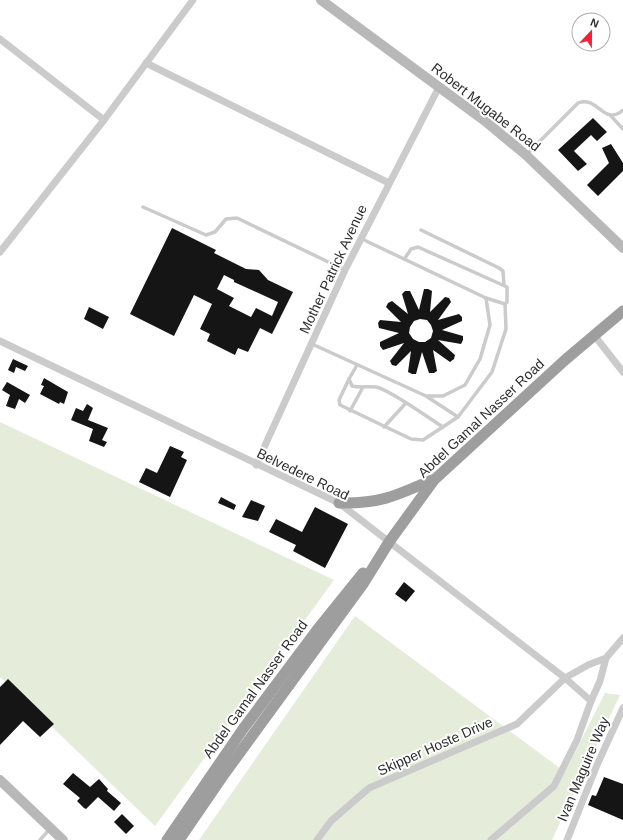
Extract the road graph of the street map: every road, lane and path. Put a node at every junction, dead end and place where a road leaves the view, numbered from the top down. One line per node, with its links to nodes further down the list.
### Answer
1 (193, 0): 4 (street)
2 (321, 0): 5 (main road, Robert Mugabe Road)
3 (0, 39): 8 (street)
4 (146, 63): 8 (street); 11 (street)
5 (439, 87): 10 (main road, Robert Mugabe Road); 11 (street, Mother Patrick Avenue)
6 (623, 110): 7 (lane)
7 (611, 116): 9 (lane); 10 (lane)
8 (104, 120): 16 (street)
9 (623, 129)
10 (526, 155): 15 (main road, Robert Mugabe Road)
11 (388, 183): 14 (street, Mother Patrick Avenue)
12 (143, 207): 18 (lane)
13 (421, 230): 19 (lane)
14 (361, 238): 17 (lane); 18 (street, Mother Patrick Avenue)
15 (623, 248)
16 (0, 252)
17 (404, 258): 19 (lane); 20 (lane)
18 (345, 270): 25 (street, Mother Patrick Avenue)
19 (504, 285): 21 (lane)
20 (486, 298): 21 (lane); 30 (lane)
21 (505, 304): 33 (lane)
22 (623, 311): 23 (highway, Abdel Gamal Nasser Road)
23 (594, 335): 27 (street); 37 (highway, Abdel Gamal Nasser Road)
24 (0, 341): 36 (street, Belvedere Road)
25 (312, 344): 26 (lane); 36 (street, Mother Patrick Avenue)
26 (357, 365): 28 (lane); 30 (lane)
27 (623, 372)
28 (349, 379): 29 (lane); 32 (lane)
29 (362, 389): 31 (lane); 32 (lane)
30 (426, 396): 33 (lane)
31 (406, 402): 34 (lane); 35 (lane)
32 (350, 411): 34 (lane)
33 (458, 417): 35 (lane)
34 (384, 427): 35 (lane)
35 (443, 427)
36 (256, 465): 38 (street, Belvedere Road)
37 (434, 480): 38 (highway); 39 (highway, Abdel Gamal Nasser Road)
38 (339, 503): 39 (street, Belvedere Road)
39 (389, 542): 40 (highway, Abdel Gamal Nasser Road); 43 (street, Belvedere Road)
40 (376, 562): 50 (highway, Abdel Gamal Nasser Road); 51 (highway, Abdel Gamal Nasser Road)
41 (623, 638): 42 (street, Skipper Hoste Drive)
42 (606, 658): 43 (street, Skipper Hoste Drive); 44 (street, Skipper Hoste Drive)
43 (565, 678): 44 (street); 52 (street, Skipper Hoste Drive)
44 (591, 701): 53 (street, Skipper Hoste Drive)
45 (623, 708): 54 (street, Ivan Maguire Way)
46 (0, 780): 47 (main road)
47 (50, 829): 48 (lane); 49 (main road)
48 (40, 840)
49 (63, 840)
50 (167, 840)
51 (179, 840)
52 (317, 840)
53 (491, 840)
54 (567, 840)

